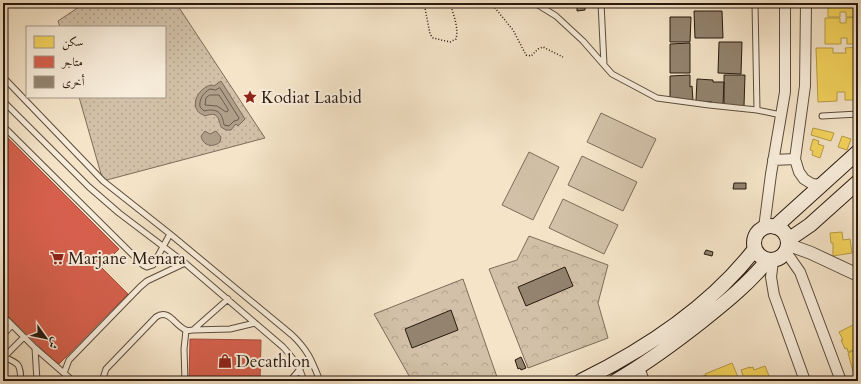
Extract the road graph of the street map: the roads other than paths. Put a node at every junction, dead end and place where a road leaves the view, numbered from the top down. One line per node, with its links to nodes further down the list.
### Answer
1 (535, 3): 6 (lane)
2 (601, 3): 6 (lane)
3 (755, 3): 9 (lane)
4 (785, 3): 11 (street)
5 (806, 3): 15 (street)
6 (604, 65): 9 (lane)
7 (3, 77): 20 (lane)
8 (3, 100): 21 (lane)
9 (757, 110): 11 (lane)
10 (858, 114): 12 (lane)
11 (781, 115): 16 (street)
12 (822, 116)
13 (3, 126): 21 (lane)
14 (858, 152): 18 (main road)
15 (795, 159): 16 (street); 18 (street)
16 (773, 160): 19 (street)
17 (858, 182): 22 (main road)
18 (822, 185): 19 (main road)
19 (769, 227): 22 (main road); 23 (main road)
20 (170, 234): 21 (lane); 48 (lane)
21 (163, 246): 25 (lane)
22 (788, 246): 24 (main road); 26 (street); 52 (street)
23 (755, 249): 24 (main road); 49 (main road)
24 (770, 260): 37 (main road); 51 (street)
25 (185, 263): 27 (lane); 39 (lane)
26 (858, 275)
27 (228, 299): 29 (lane); 32 (lane)
28 (3, 316): 30 (lane)
29 (255, 323): 32 (lane); 38 (lane)
30 (12, 325): 33 (lane); 34 (lane)
31 (186, 330): 32 (lane); 44 (lane); 45 (lane)
32 (193, 330)
33 (3, 335)
34 (24, 337): 35 (lane); 36 (lane)
35 (35, 348): 39 (lane); 42 (lane)
36 (3, 357): 41 (lane)
37 (639, 368): 40 (main road); 50 (street)
38 (300, 369): 46 (lane); 47 (lane)
39 (64, 372): 43 (lane)
40 (624, 379)
41 (21, 381)
42 (37, 381)
43 (73, 381)
44 (102, 381)
45 (185, 381)
46 (290, 381)
47 (304, 381)
48 (320, 381)
49 (581, 381)
50 (644, 381)
51 (806, 381)
52 (841, 381)

